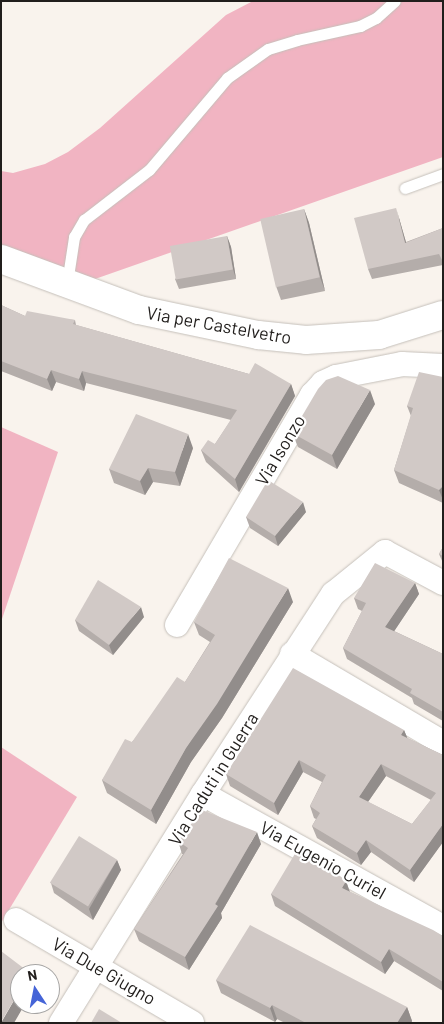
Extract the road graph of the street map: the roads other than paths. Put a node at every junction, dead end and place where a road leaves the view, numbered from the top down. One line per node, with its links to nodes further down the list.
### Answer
1 (396, 1): 5 (lane)
2 (443, 174): 3 (lane)
3 (405, 188)
4 (1, 259): 5 (street, Via per Castelvetro)
5 (67, 284): 6 (street, Via per Castelvetro)
6 (443, 315)
7 (443, 366): 9 (street, Via Isonzo)
8 (443, 583): 10 (street, Via Caduti in Guerra)
9 (177, 625)
10 (292, 654): 11 (street); 12 (street, Via Caduti in Guerra)
11 (443, 743)
12 (203, 794): 14 (street, Via Eugenio Curiel); 15 (street, Via Caduti in Guerra)
13 (16, 920): 15 (street, Via Due Giugno)
14 (443, 927)
15 (95, 966): 16 (street, Via Caduti in Guerra); 17 (street, Via Due Giugno)
16 (61, 1023)
17 (192, 1023)

